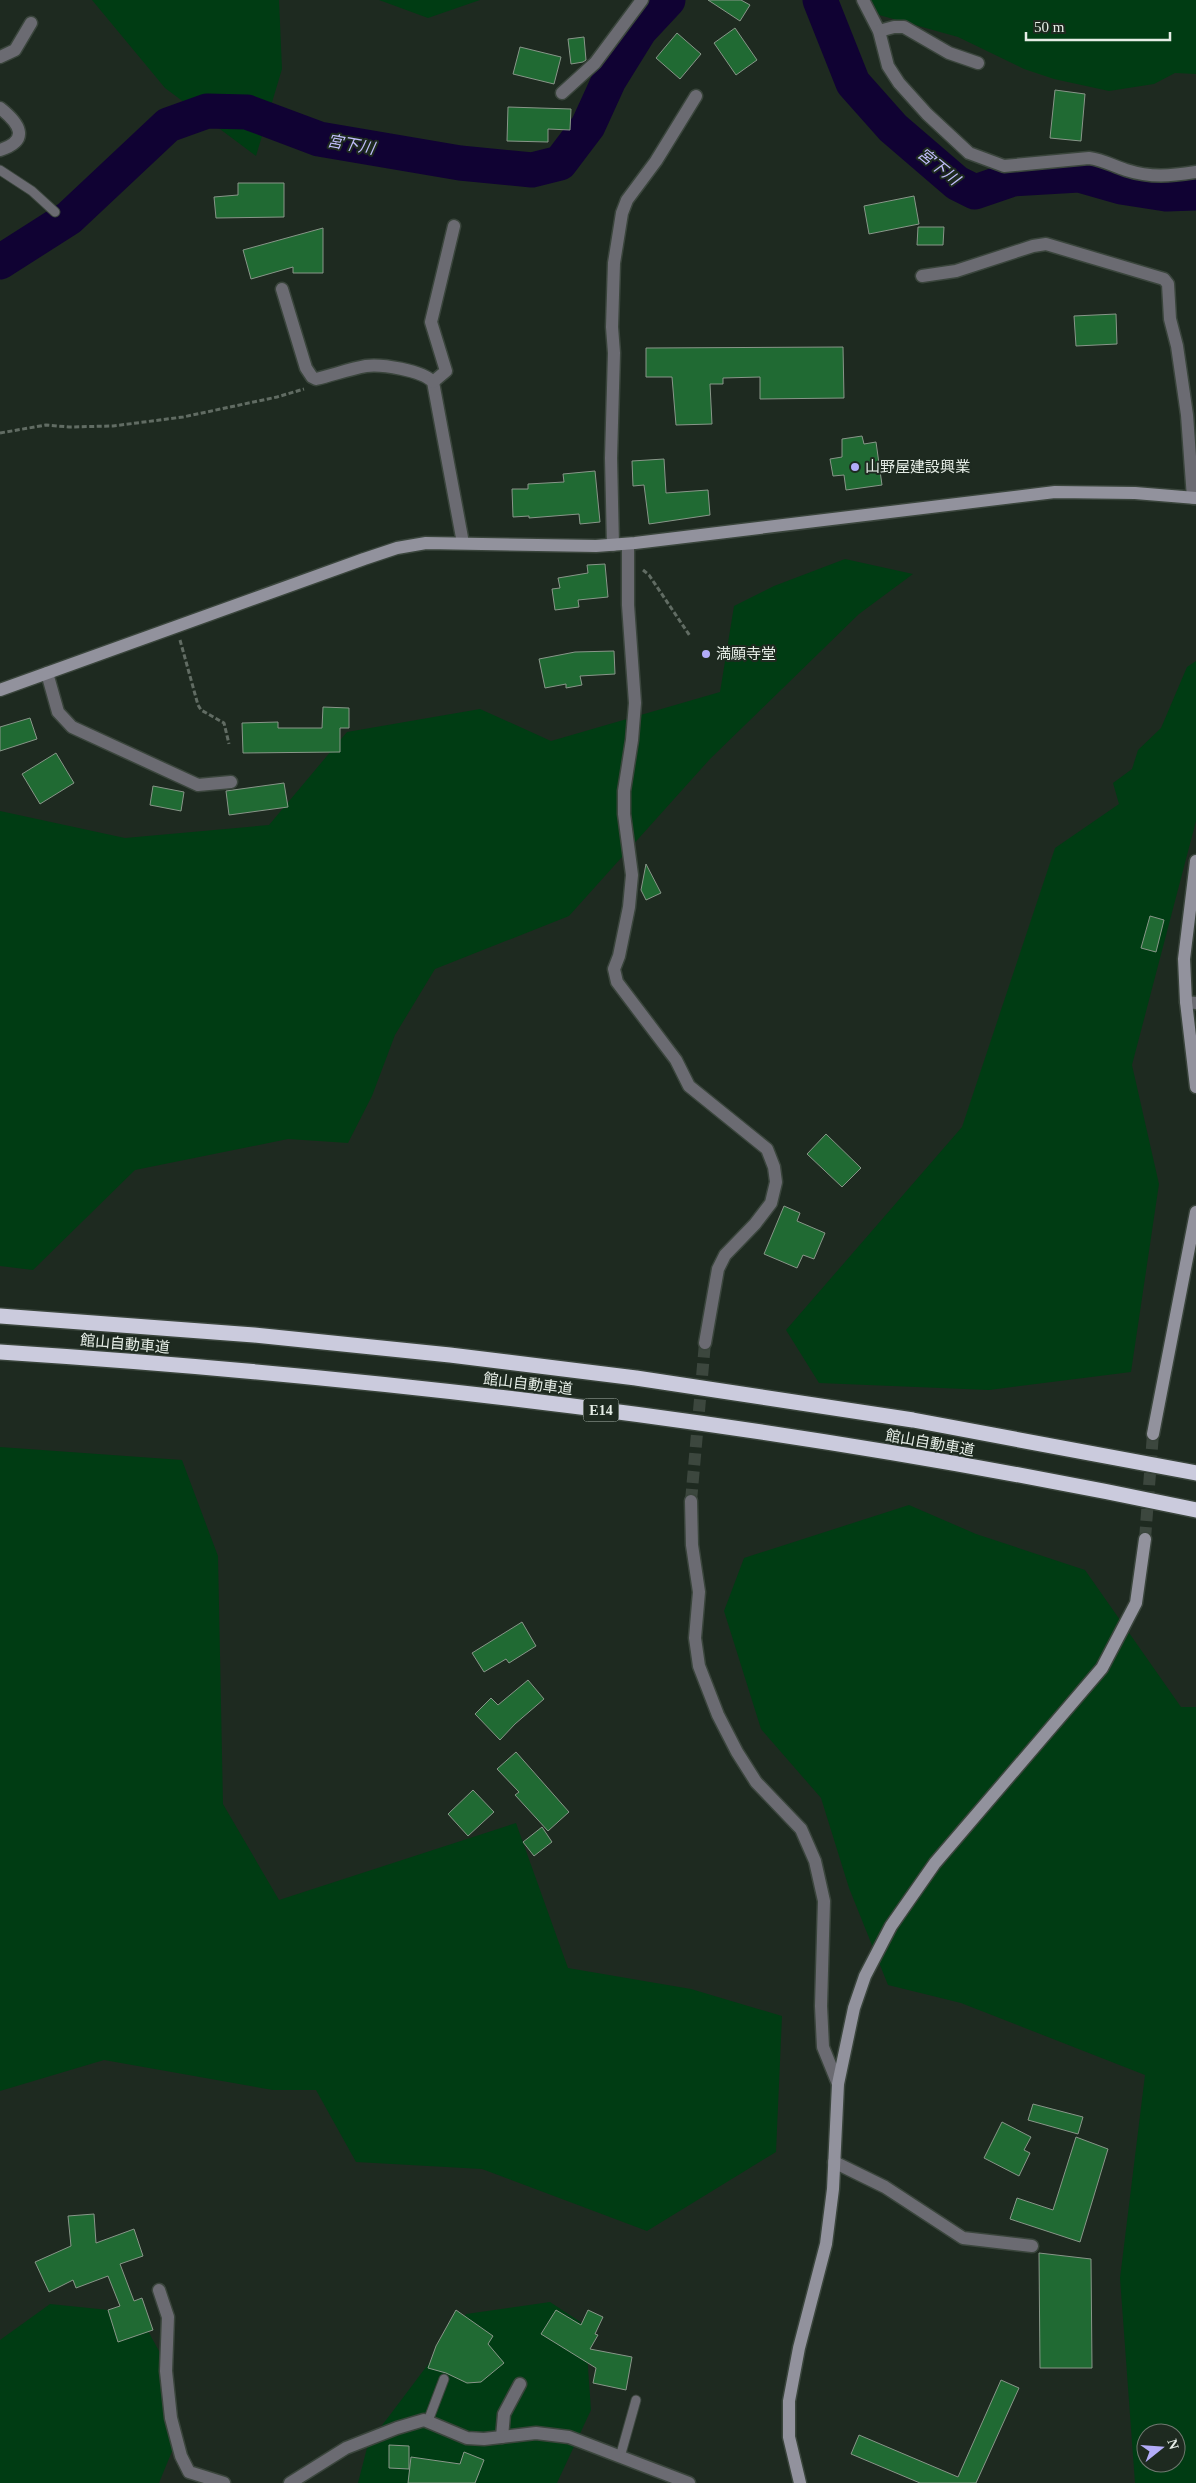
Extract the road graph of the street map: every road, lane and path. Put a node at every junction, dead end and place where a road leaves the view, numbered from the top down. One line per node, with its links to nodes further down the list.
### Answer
1 (642, 0): 7 (street)
2 (863, 0): 4 (street)
3 (31, 23): 5 (street)
4 (879, 31): 6 (street); 12 (street)
5 (0, 57)
6 (978, 63)
7 (562, 93)
8 (696, 96): 23 (street)
9 (0, 108): 10 (street)
10 (0, 150)
11 (0, 170): 13 (lane)
12 (1196, 172)
13 (55, 212)
14 (454, 226): 18 (street)
15 (922, 276): 20 (street)
16 (282, 289): 17 (street)
17 (316, 380): 18 (street); 19 (path)
18 (433, 382): 21 (street)
19 (0, 432)
20 (1195, 498): 22 (street)
21 (463, 543): 23 (street); 25 (street)
22 (628, 544): 23 (street); 24 (street)
23 (613, 545)
24 (628, 568): 26 (path); 36 (street)
25 (176, 627): 27 (street); 29 (path)
26 (690, 636)
27 (47, 673): 28 (street); 30 (street)
28 (0, 690)
29 (229, 744)
30 (231, 782)
31 (1196, 860): 32 (street)
32 (1191, 1003): 33 (street)
33 (1196, 1087)
34 (1196, 1212): 38 (street)
35 (0, 1316): 39 (highway, 館山自動車道 / E14)
36 (706, 1343)
37 (0, 1352): 41 (highway, 館山自動車道 / E14)
38 (1153, 1434)
39 (1196, 1472)
40 (691, 1501): 43 (street)
41 (1196, 1510)
42 (1146, 1539): 43 (street)
43 (838, 2084): 44 (street)
44 (834, 2162): 45 (street); 56 (street)
45 (1032, 2246)
46 (159, 2290): 53 (street)
47 (444, 2379): 50 (lane)
48 (520, 2384): 51 (street)
49 (636, 2400): 52 (lane)
50 (428, 2421): 51 (street); 54 (street)
51 (502, 2437): 52 (street)
52 (620, 2456): 55 (street)
53 (224, 2483)
54 (290, 2483)
55 (690, 2483)
56 (800, 2483)

